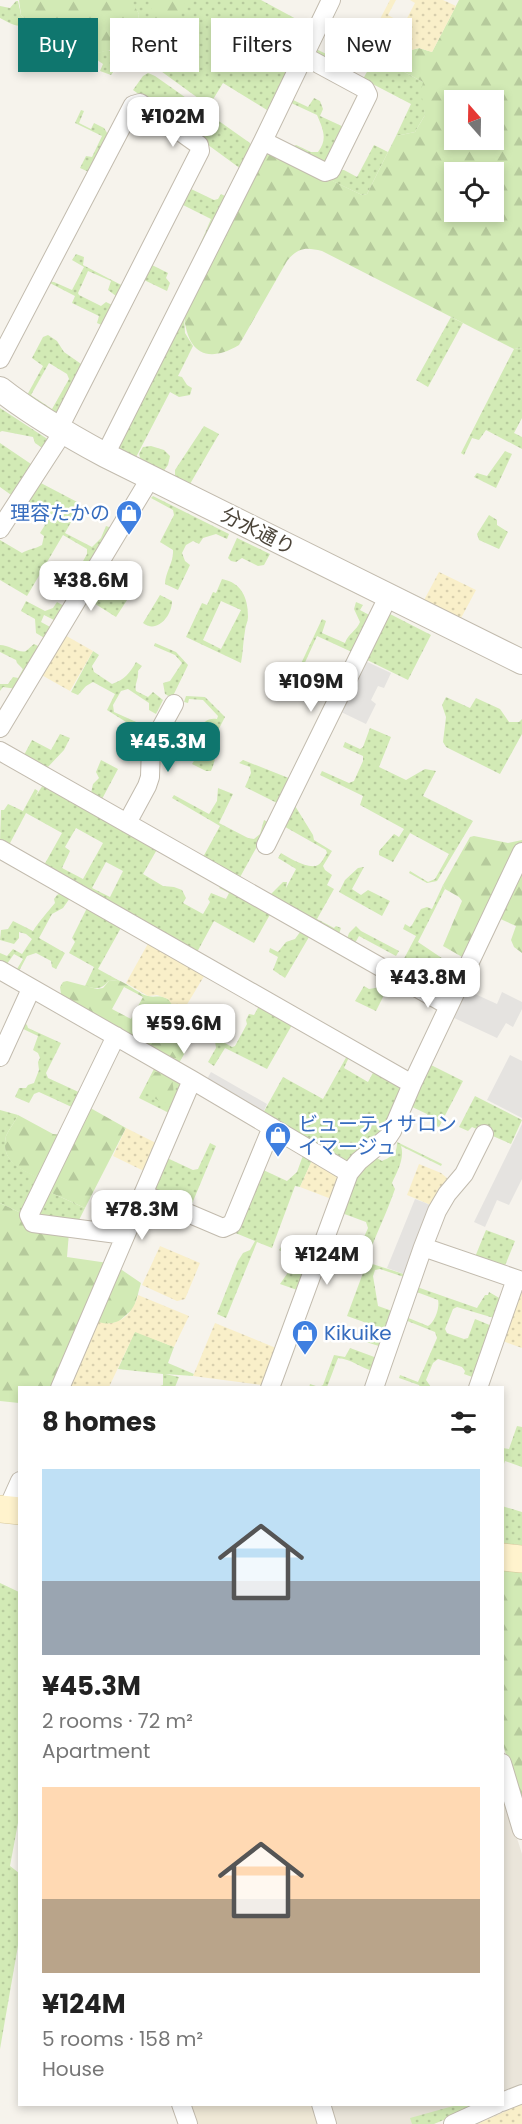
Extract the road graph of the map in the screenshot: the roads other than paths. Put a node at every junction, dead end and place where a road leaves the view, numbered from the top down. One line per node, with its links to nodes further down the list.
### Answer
1 (331, 0): 2 (street)
2 (313, 37)
3 (313, 61): 5 (street)
4 (296, 72): 5 (street)
5 (263, 141): 9 (street)
6 (0, 359): 8 (street)
7 (0, 389): 8 (street, 分水通り)
8 (61, 431): 9 (street, 分水通り); 11 (street)
9 (105, 455): 10 (street, 分水通り)
10 (151, 477): 12 (street, 分水通り); 15 (street)
11 (0, 529)
12 (388, 597): 13 (street, 分水通り); 18 (street)
13 (522, 663)
14 (174, 704): 17 (street)
15 (0, 728)
16 (0, 752): 17 (street)
17 (127, 823): 23 (street)
18 (266, 845)
19 (0, 849): 27 (street)
20 (522, 852): 23 (street)
21 (0, 970): 22 (street)
22 (32, 988): 24 (street); 25 (street)
23 (449, 1006): 27 (street)
24 (116, 1036): 26 (street); 32 (street)
25 (0, 1057)
26 (192, 1080): 28 (street); 31 (street)
27 (412, 1084): 30 (street)
28 (272, 1127): 30 (street); 31 (street)
29 (484, 1134): 33 (street)
30 (349, 1173): 36 (street)
31 (142, 1194): 32 (street)
32 (125, 1235): 35 (street)
33 (423, 1247): 34 (street); 37 (street)
34 (519, 1280): 38 (street)
35 (61, 1386)
36 (271, 1386)
37 (375, 1386)
38 (479, 1386)
39 (18, 1486): 40 (street)
40 (9, 1510)
41 (504, 1557): 42 (main road)
42 (522, 1559)
43 (504, 1770): 44 (street)
44 (522, 1830)
45 (522, 2094): 46 (street)
46 (504, 2101)
47 (182, 2106): 50 (street)
48 (322, 2106): 51 (street)
49 (493, 2106): 52 (street)
50 (189, 2124)
51 (327, 2124)
52 (453, 2124)

